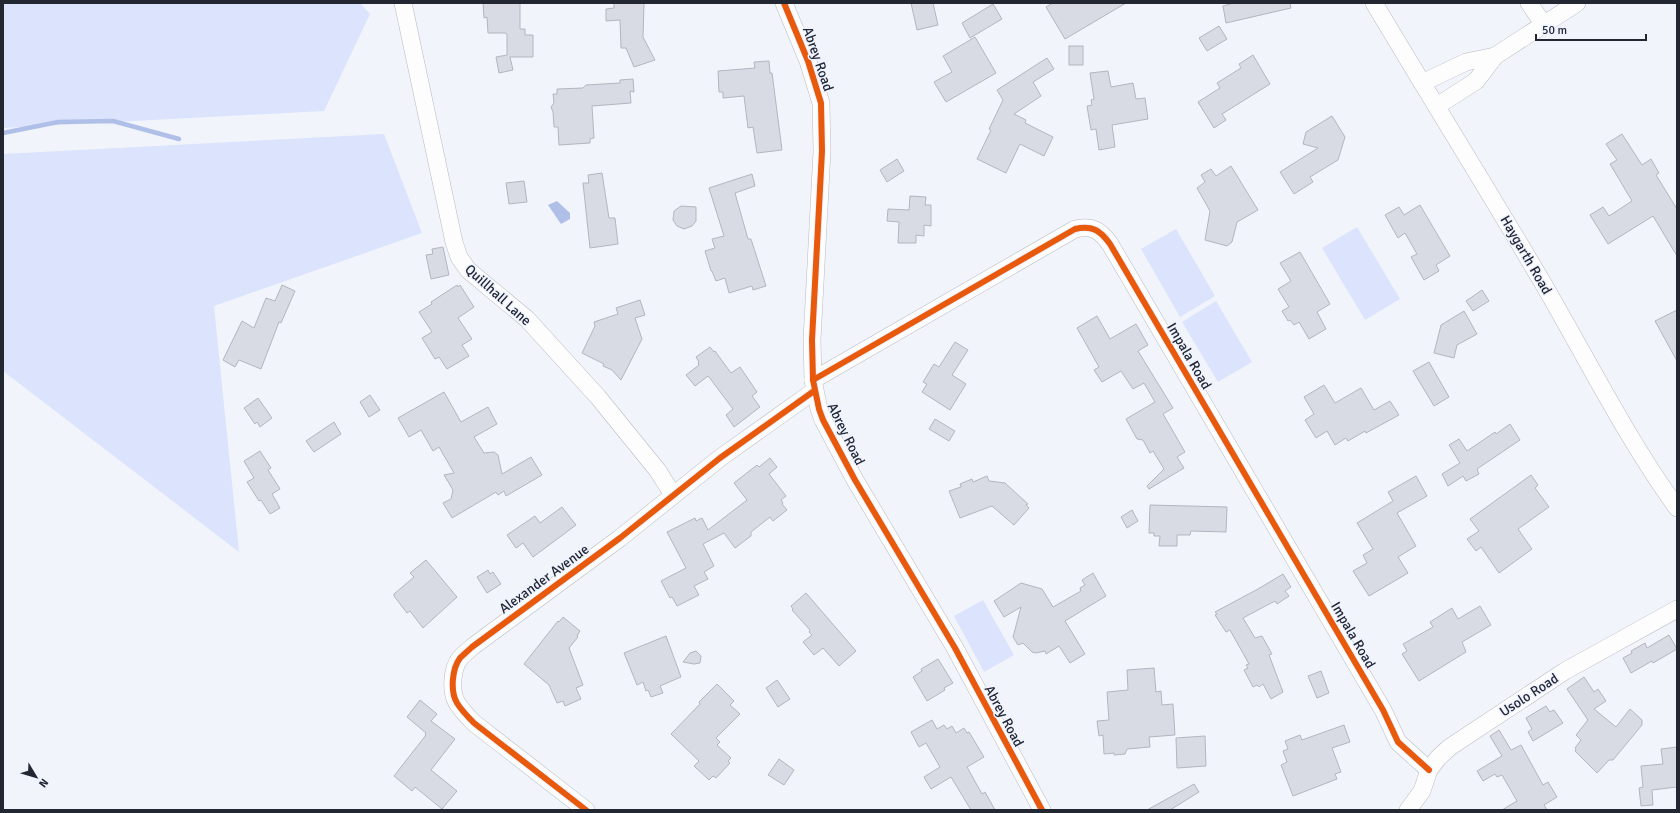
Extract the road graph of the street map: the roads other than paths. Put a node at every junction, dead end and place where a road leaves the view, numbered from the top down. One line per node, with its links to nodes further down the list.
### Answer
1 (403, 3): 11 (street, Quillhall Lane)
2 (784, 3): 10 (street, Abrey Road)
3 (1374, 3): 8 (street, Haygarth Road)
4 (1529, 3): 6 (street)
5 (1577, 3): 6 (street)
6 (1544, 24): 7 (street)
7 (1495, 56): 8 (street); 9 (street)
8 (1422, 83): 9 (street, Haygarth Road)
9 (1436, 106): 12 (street, Haygarth Road)
10 (814, 385): 11 (street, Alexander Avenue); 14 (street, Impala Road); 16 (street, Abrey Road)
11 (673, 495): 15 (street, Alexander Avenue)
12 (1677, 508)
13 (1677, 609): 14 (street, Usolo Road)
14 (1429, 770): 17 (street, Usolo Road)
15 (586, 810)
16 (1042, 810)
17 (1408, 810)

